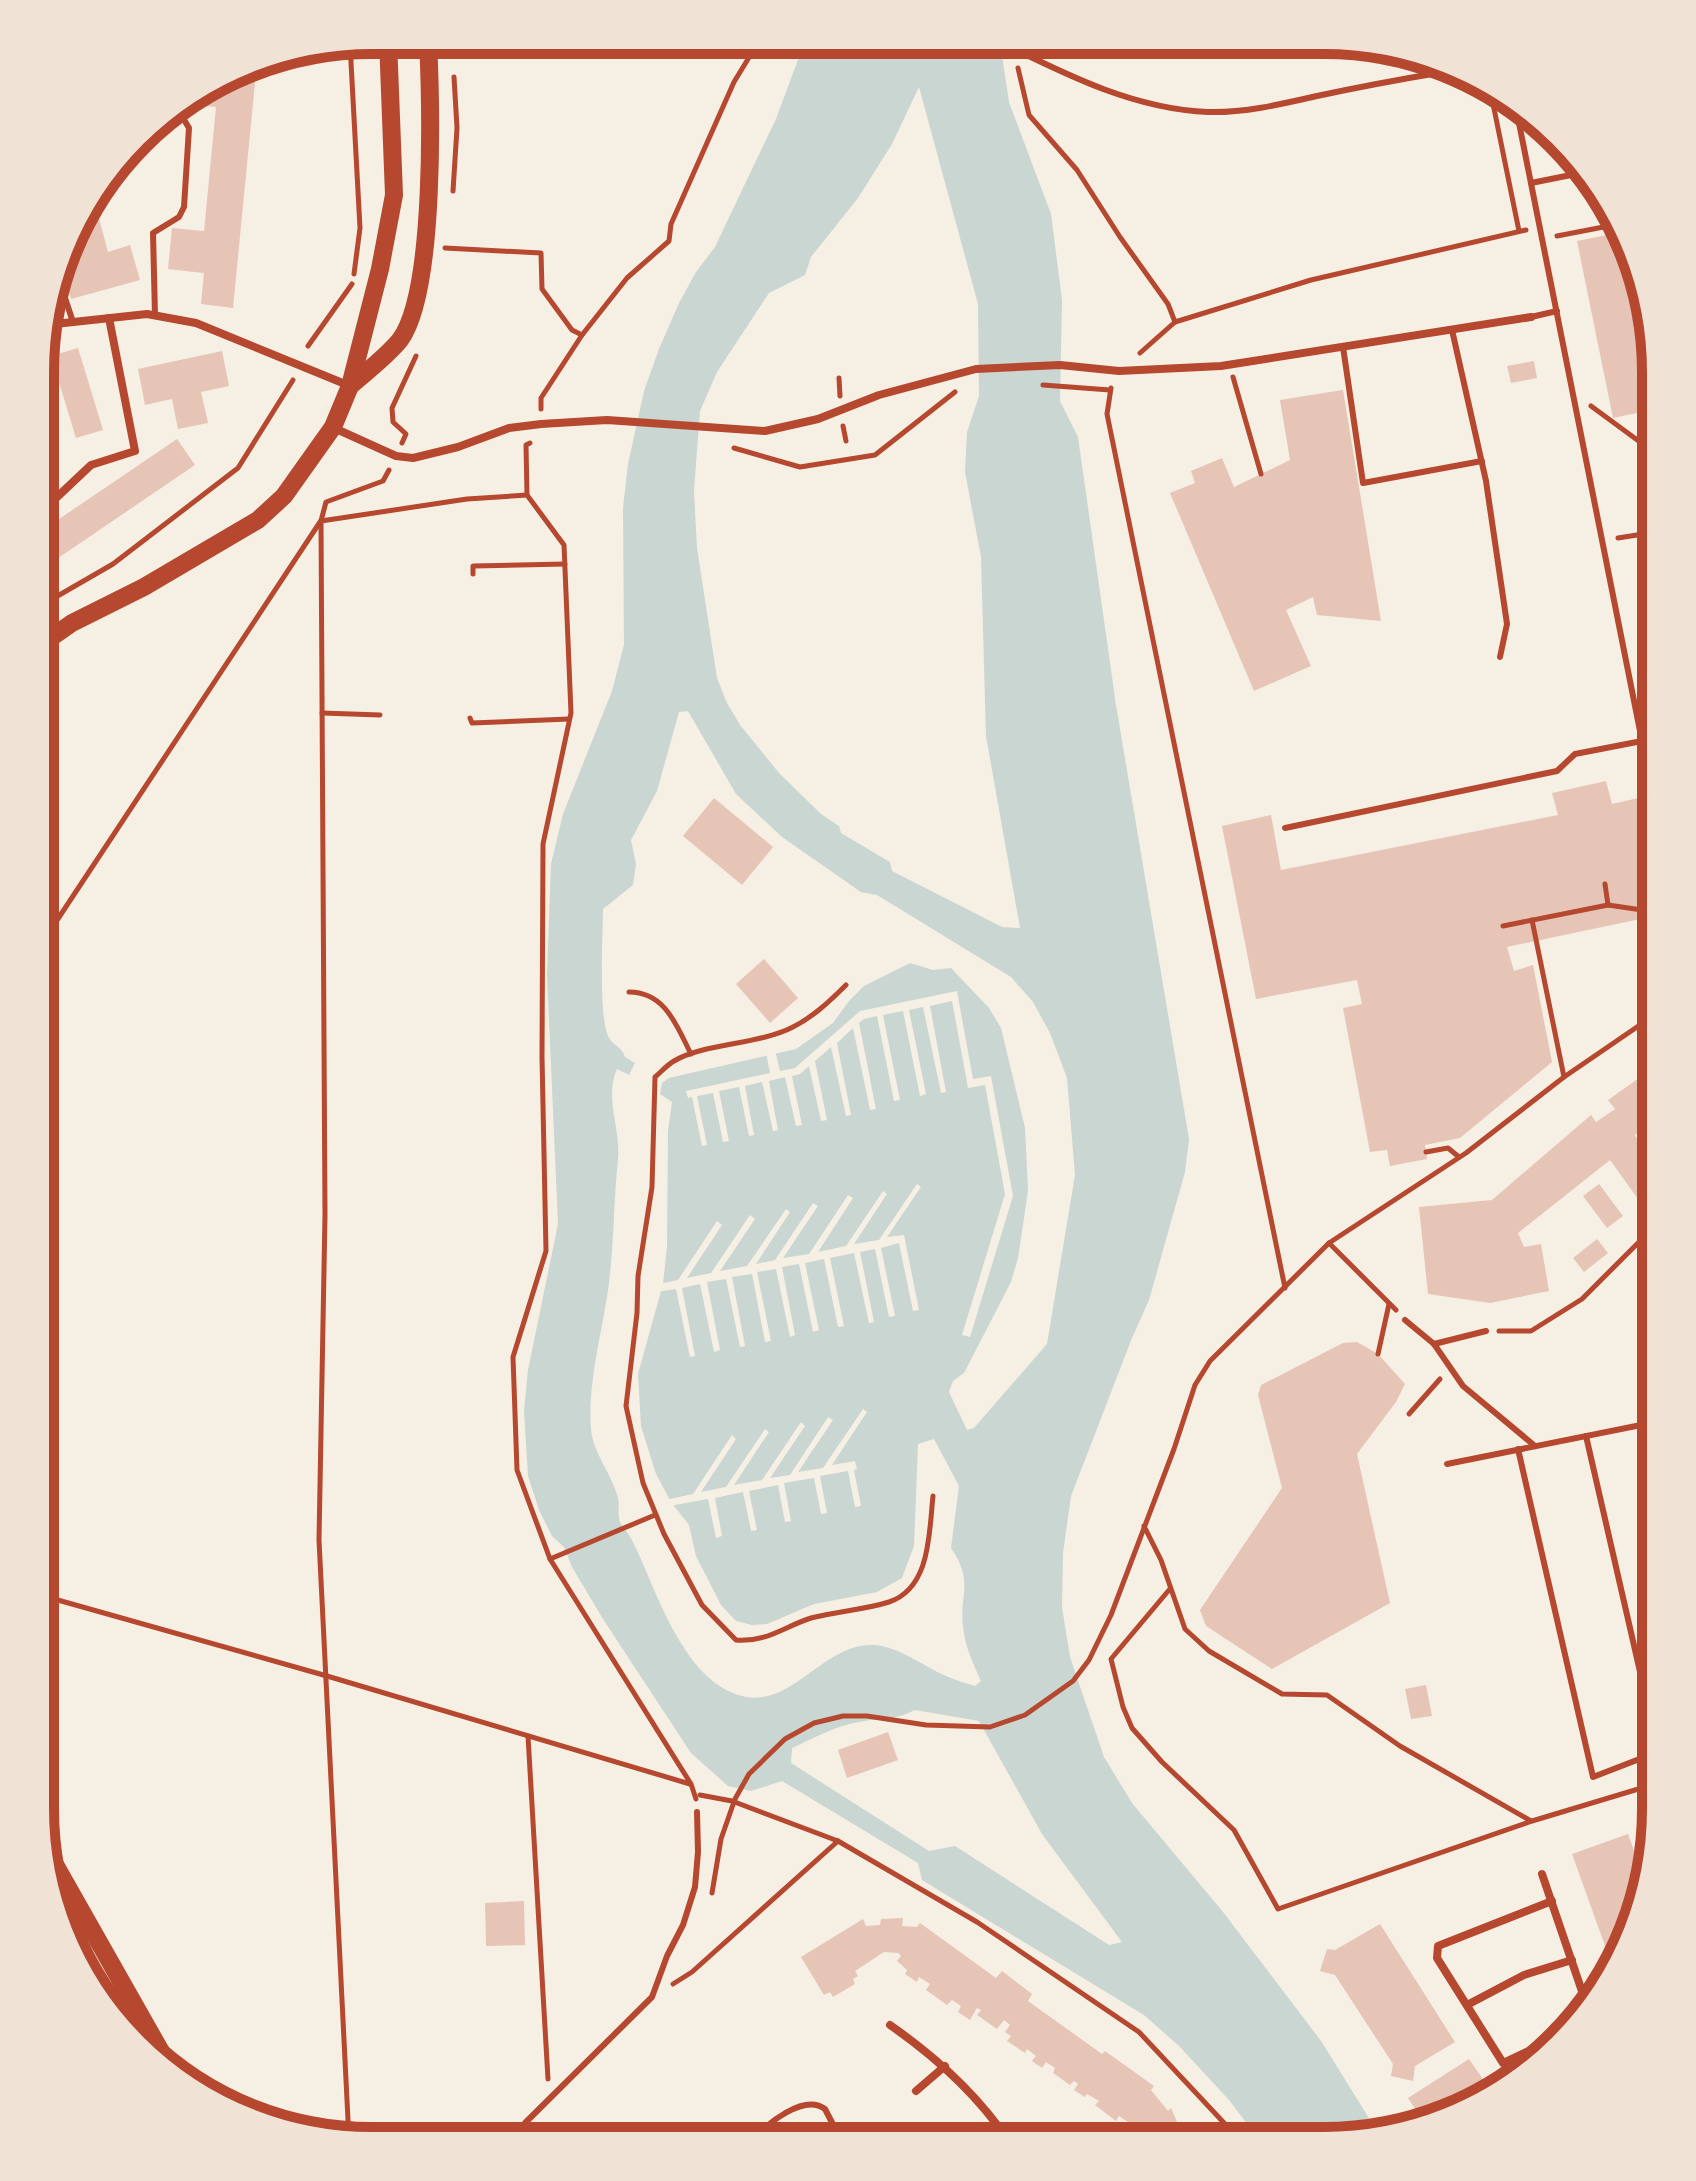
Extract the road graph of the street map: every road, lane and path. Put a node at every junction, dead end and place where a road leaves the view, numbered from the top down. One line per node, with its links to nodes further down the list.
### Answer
1 (389, 54): 34 (main road)
2 (429, 54): 34 (main road)
3 (751, 54): 27 (path)
4 (1024, 54): 7 (lane)
5 (351, 55): 28 (path)
6 (1018, 65): 24 (path)
7 (1434, 74)
8 (1493, 103): 15 (path)
9 (182, 117): 20 (lane)
10 (1518, 120): 12 (lane)
11 (1573, 175): 12 (lane)
12 (1531, 183): 13 (lane)
13 (1540, 226): 15 (path); 19 (lane)
14 (1606, 226): 16 (path)
15 (1519, 231): 24 (path)
16 (1557, 236)
17 (444, 248): 27 (path)
18 (64, 294): 23 (lane)
19 (1557, 311): 21 (lane); 65 (lane)
20 (155, 315): 22 (street); 34 (street)
21 (1531, 317): 26 (street)
22 (109, 318): 23 (street); 52 (street)
23 (73, 322): 25 (street)
24 (1175, 322): 30 (path)
25 (58, 325)
26 (1452, 330): 29 (street); 48 (lane)
27 (582, 335): 38 (path)
28 (308, 346)
29 (1343, 347): 30 (street); 48 (lane)
30 (1119, 371): 36 (path); 42 (street)
31 (293, 380): 58 (path)
32 (1234, 383): 49 (path)
33 (1060, 385): 36 (path)
34 (350, 386): 42 (main road)
35 (968, 389): 46 (path)
36 (1110, 390): 81 (path)
37 (1588, 391): 39 (path)
38 (541, 398)
39 (1591, 406): 40 (path); 45 (path)
40 (1594, 421)
41 (393, 422): 43 (path)
42 (333, 427): 59 (main road)
43 (406, 434)
44 (541, 440): 51 (path)
45 (1640, 442): 47 (path)
46 (732, 447)
47 (1642, 451)
48 (1482, 461): 60 (lane)
49 (1261, 474)
50 (383, 481): 53 (path)
51 (527, 495): 53 (path); 56 (path)
52 (54, 499)
53 (321, 521): 61 (path); 70 (path)
54 (1615, 524): 55 (path)
55 (1642, 535)
56 (565, 564): 57 (path); 64 (path)
57 (473, 574)
58 (54, 598)
59 (54, 636)
60 (1500, 657)
61 (322, 713): 62 (path); 100 (path)
62 (380, 715)
63 (470, 718): 64 (path)
64 (569, 719): 97 (path)
65 (1285, 828)
66 (1605, 884): 67 (path)
67 (1608, 905): 68 (path); 69 (path)
68 (1642, 910)
69 (1532, 920): 71 (path); 76 (path)
70 (54, 925)
71 (1503, 926)
72 (846, 985): 75 (path)
73 (629, 992): 75 (path)
74 (1642, 1024): 76 (path)
75 (691, 1054): 95 (path)
76 (1564, 1077): 78 (path)
77 (1426, 1152): 78 (path)
78 (1459, 1157): 80 (path)
79 (1642, 1241): 84 (path)
80 (1329, 1243): 81 (path); 82 (path)
81 (1285, 1288): 96 (path)
82 (1390, 1303): 83 (path); 86 (path)
83 (1405, 1320): 85 (lane)
84 (1486, 1331): 85 (lane)
85 (1434, 1344): 87 (lane)
86 (1378, 1354)
87 (1450, 1367): 88 (path); 91 (lane)
88 (1409, 1414)
89 (1642, 1424): 90 (lane)
90 (1586, 1436): 91 (lane); 101 (lane)
91 (1535, 1446): 92 (lane)
92 (1518, 1449): 93 (lane); 103 (lane)
93 (1447, 1464)
94 (933, 1496): 95 (path)
95 (655, 1515): 97 (path)
96 (1144, 1526): 98 (path); 108 (path)
97 (550, 1559): 104 (path)
98 (1169, 1590): 107 (path); 107 (path)
99 (54, 1599): 100 (path)
100 (327, 1676): 102 (path); 123 (path)
101 (1642, 1680)
102 (528, 1736): 104 (path); 122 (path)
103 (1642, 1758)
104 (691, 1784): 109 (path)
105 (1642, 1788): 107 (path)
106 (697, 1812): 115 (lane)
107 (1532, 1821)
108 (721, 1839)
109 (838, 1841): 115 (path); 128 (path)
110 (1542, 1874): 112 (street)
111 (61, 1875): 118 (main road)
112 (1552, 1901): 113 (street); 116 (street)
113 (1572, 1960): 114 (street); 116 (street)
114 (1583, 1993)
115 (652, 1997): 122 (lane)
116 (1467, 2005): 119 (street)
117 (890, 2025): 120 (street)
118 (155, 2042)
119 (1533, 2049)
120 (945, 2066): 121 (street); 127 (street)
121 (916, 2091)
122 (549, 2099): 124 (lane)
123 (348, 2126)
124 (524, 2127)
125 (768, 2127): 126 (lane)
126 (834, 2127)
127 (998, 2127)
128 (1228, 2127)

